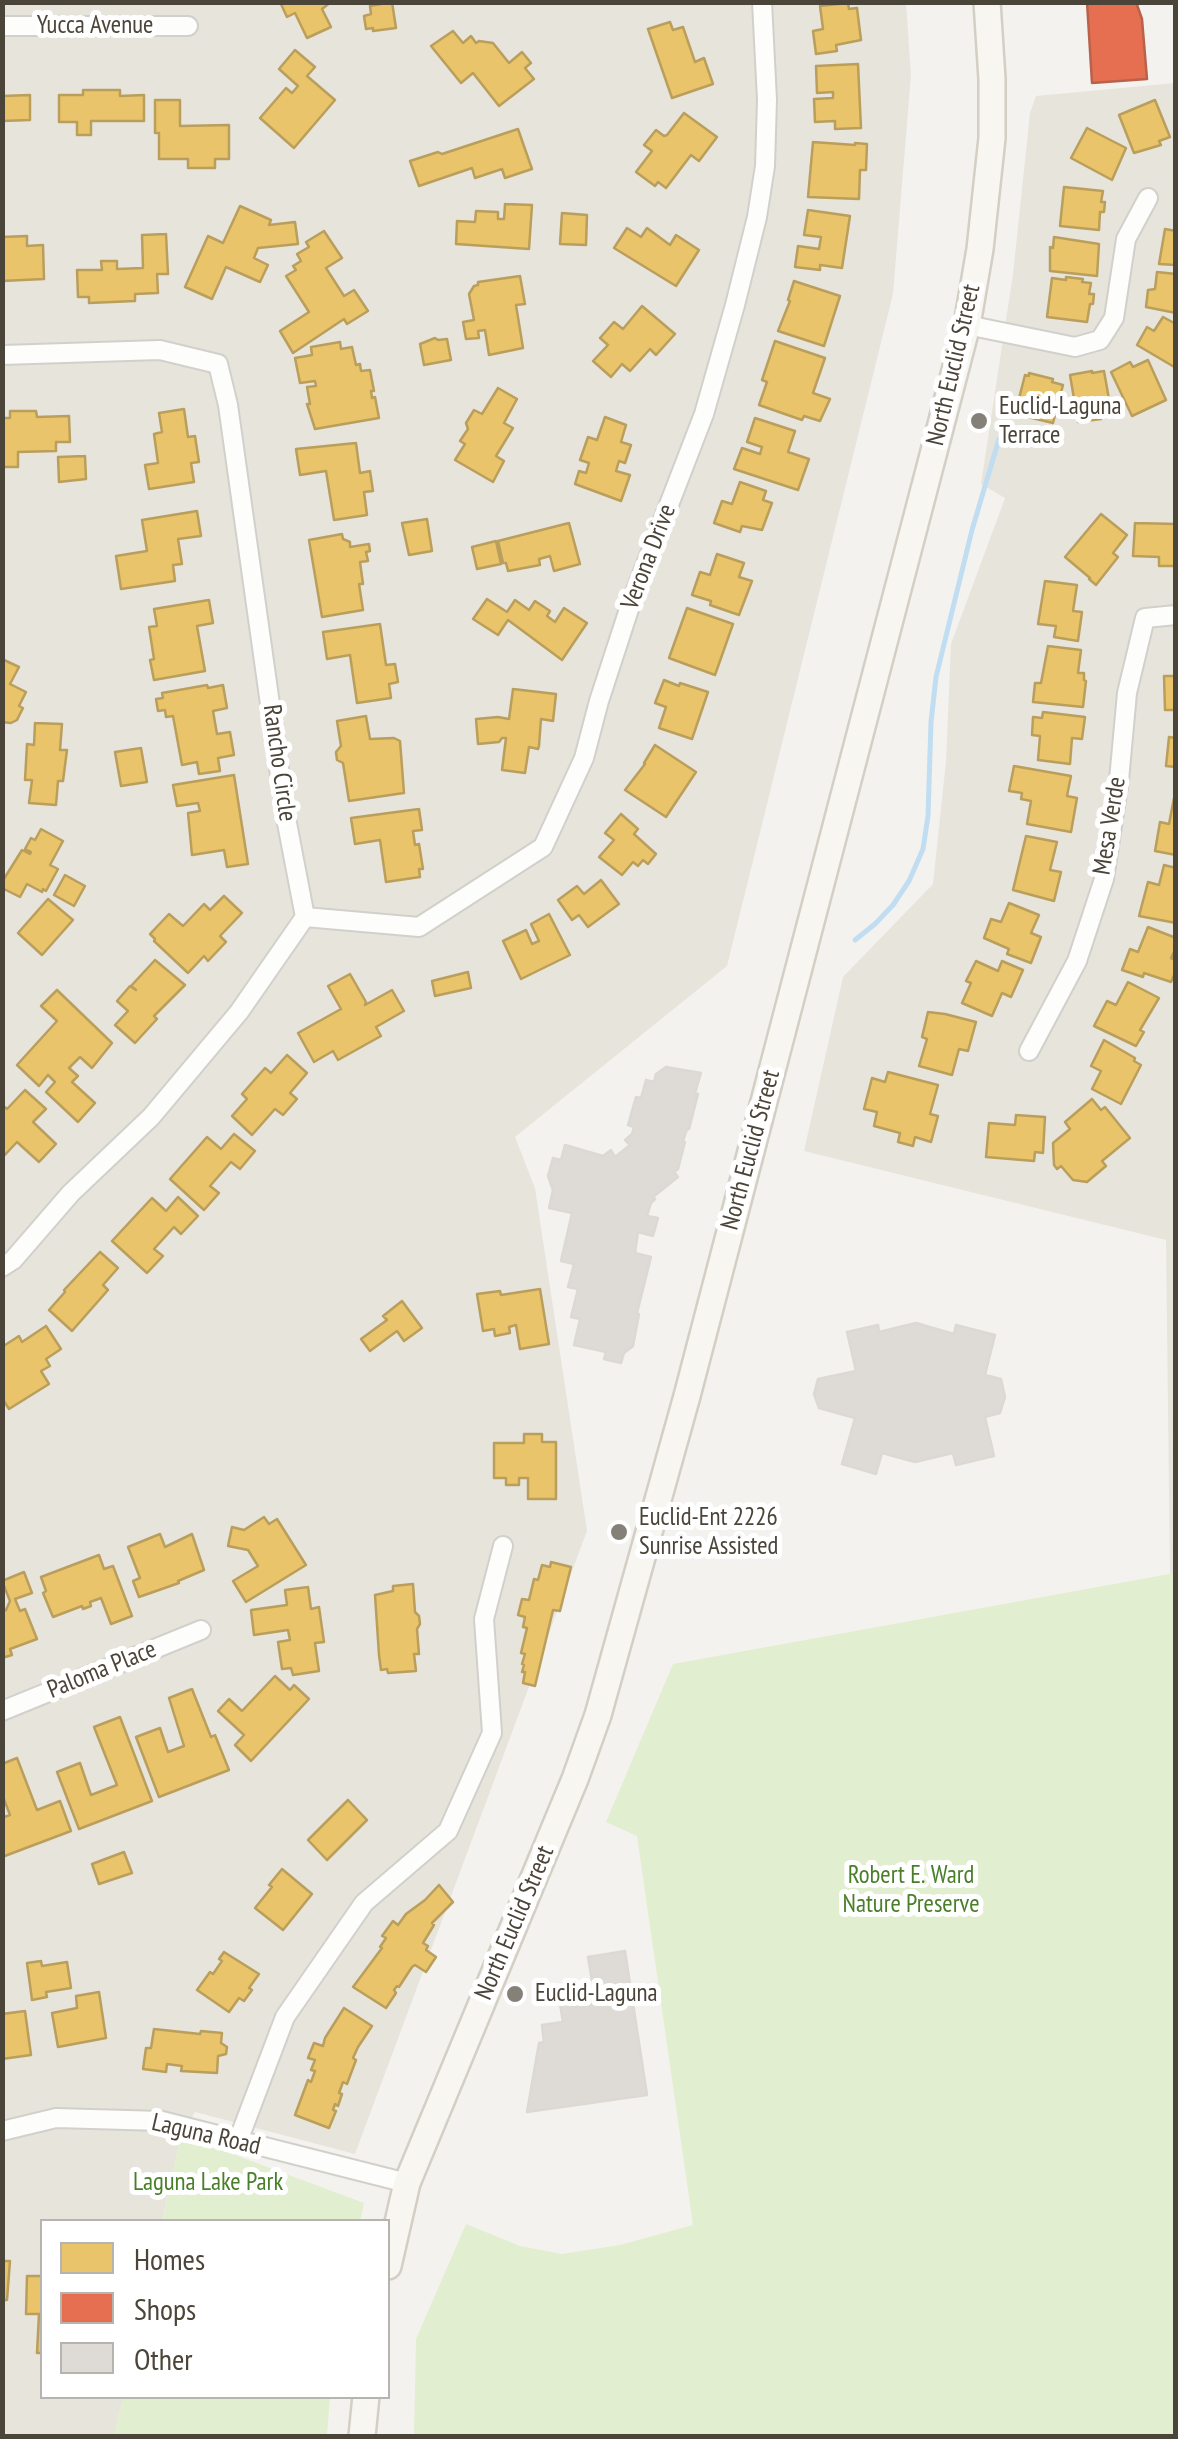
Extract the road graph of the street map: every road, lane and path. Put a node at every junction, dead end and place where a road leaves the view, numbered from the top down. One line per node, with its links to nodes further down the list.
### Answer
1 (762, 2): 9 (street, Verona Drive)
2 (987, 2): 6 (main road, North Euclid Street)
3 (2, 26): 4 (street, Yucca Avenue)
4 (188, 26)
5 (1148, 198): 6 (street)
6 (967, 324): 17 (main road, North Euclid Street)
7 (2, 356): 9 (street, Rancho Circle)
8 (1176, 615): 10 (street, Mesa Verde)
9 (305, 917): 11 (street)
10 (1029, 1052)
11 (2, 1267)
12 (502, 1546): 16 (street)
13 (201, 1630): 14 (street, Paloma Place)
14 (2, 1711)
15 (2, 2131): 16 (street, Laguna Road)
16 (238, 2141): 17 (street, Laguna Road)
17 (407, 2184): 18 (main road, North Euclid Street)
18 (390, 2257)
19 (366, 2399): 20 (main road)
20 (362, 2436)

